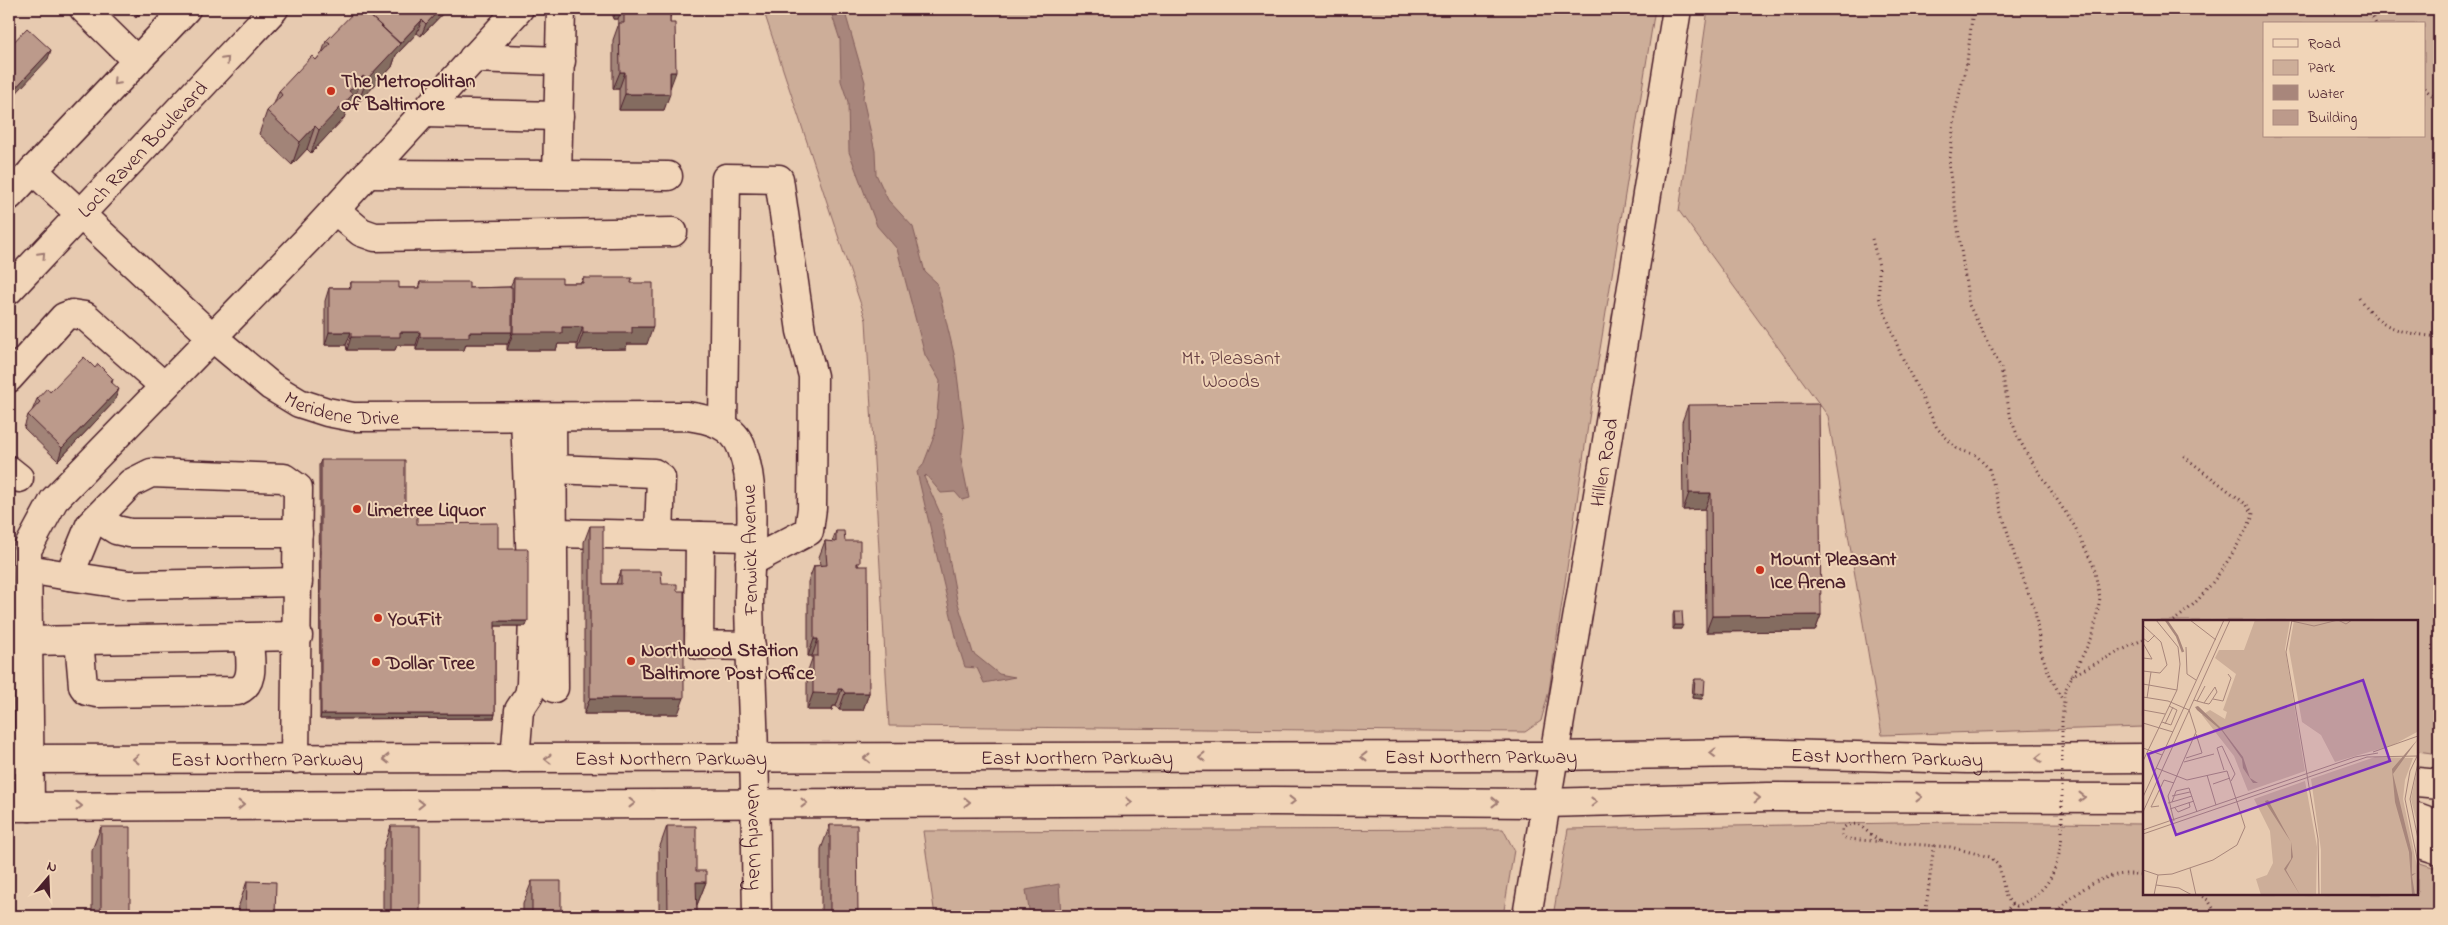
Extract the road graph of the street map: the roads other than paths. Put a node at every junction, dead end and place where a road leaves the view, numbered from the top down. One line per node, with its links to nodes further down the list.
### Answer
1 (84, 9): 8 (main road)
2 (186, 9): 8 (main road)
3 (274, 9): 18 (main road, Loch Raven Boulevard, one-way to 3)
4 (518, 9): 7 (main road)
5 (561, 9): 9 (main road)
6 (1677, 9): 44 (main road, Hillen Road)
7 (473, 58): 9 (main road); 10 (main road)
8 (136, 61): 12 (main road, one-way to 12)
9 (561, 61): 11 (main road)
10 (423, 113): 11 (main road); 13 (main road)
11 (559, 116): 14 (main road)
12 (33, 170): 16 (main road); 18 (main road, Meridene Drive)
13 (368, 174): 14 (main road); 17 (main road)
14 (557, 175): 15 (main road)
15 (668, 176)
16 (9, 196)
17 (335, 210): 19 (main road); 21 (main road)
18 (80, 214): 20 (main road, Loch Raven Boulevard, one-way to 18); 21 (main road, Meridene Drive)
19 (673, 232)
20 (9, 290)
21 (211, 336): 23 (main road); 24 (main road, Meridene Drive)
22 (9, 378): 23 (main road)
23 (164, 386): 34 (main road)
24 (526, 417): 25 (main road, Meridene Drive); 49 (main road)
25 (552, 417): 26 (main road, Meridene Drive); 27 (main road)
26 (728, 430): 33 (main road, Fenwick Avenue); 33 (main road)
27 (553, 469): 30 (main road); 31 (main road)
28 (97, 518): 29 (main road); 29 (main road); 35 (main road)
29 (298, 532): 36 (main road)
30 (554, 533): 31 (main road); 42 (main road)
31 (659, 535): 32 (main road)
32 (700, 536): 33 (main road); 41 (main road)
33 (751, 550): 41 (main road, Fenwick Avenue)
34 (21, 551): 35 (main road); 40 (main road)
35 (69, 576): 36 (main road)
36 (298, 582): 37 (main road)
37 (298, 636): 38 (main road); 48 (main road)
38 (249, 638): 39 (main road); 39 (main road)
39 (80, 640): 40 (main road)
40 (28, 641): 43 (main road)
41 (751, 646): 45 (main road, Fenwick Avenue)
42 (554, 688)
43 (19, 704): 47 (main road)
44 (1553, 756): 45 (main road, East Northern Parkway, one-way to 45); 46 (main road, East Northern Parkway, one-way to 44); 54 (main road, Hillen Road)
45 (754, 758): 49 (main road, East Northern Parkway, one-way to 49); 53 (main road, Waverly Way)
46 (2143, 758)
47 (19, 759): 48 (main road, East Northern Parkway, one-way to 47); 55 (main road)
48 (295, 759): 49 (main road, East Northern Parkway, one-way to 48)
49 (515, 759)
50 (2418, 782): 51 (main road)
51 (2439, 784)
52 (2143, 798): 54 (main road, East Northern Parkway, one-way to 52)
53 (755, 803): 54 (main road, East Northern Parkway, one-way to 54); 55 (main road, East Northern Parkway, one-way to 53); 60 (main road, Waverly Way)
54 (1546, 803): 61 (main road, Hillen Road)
55 (19, 807)
56 (2418, 817): 57 (main road)
57 (2439, 825)
58 (2418, 843): 59 (main road)
59 (2439, 850)
60 (757, 916)
61 (1527, 916)

